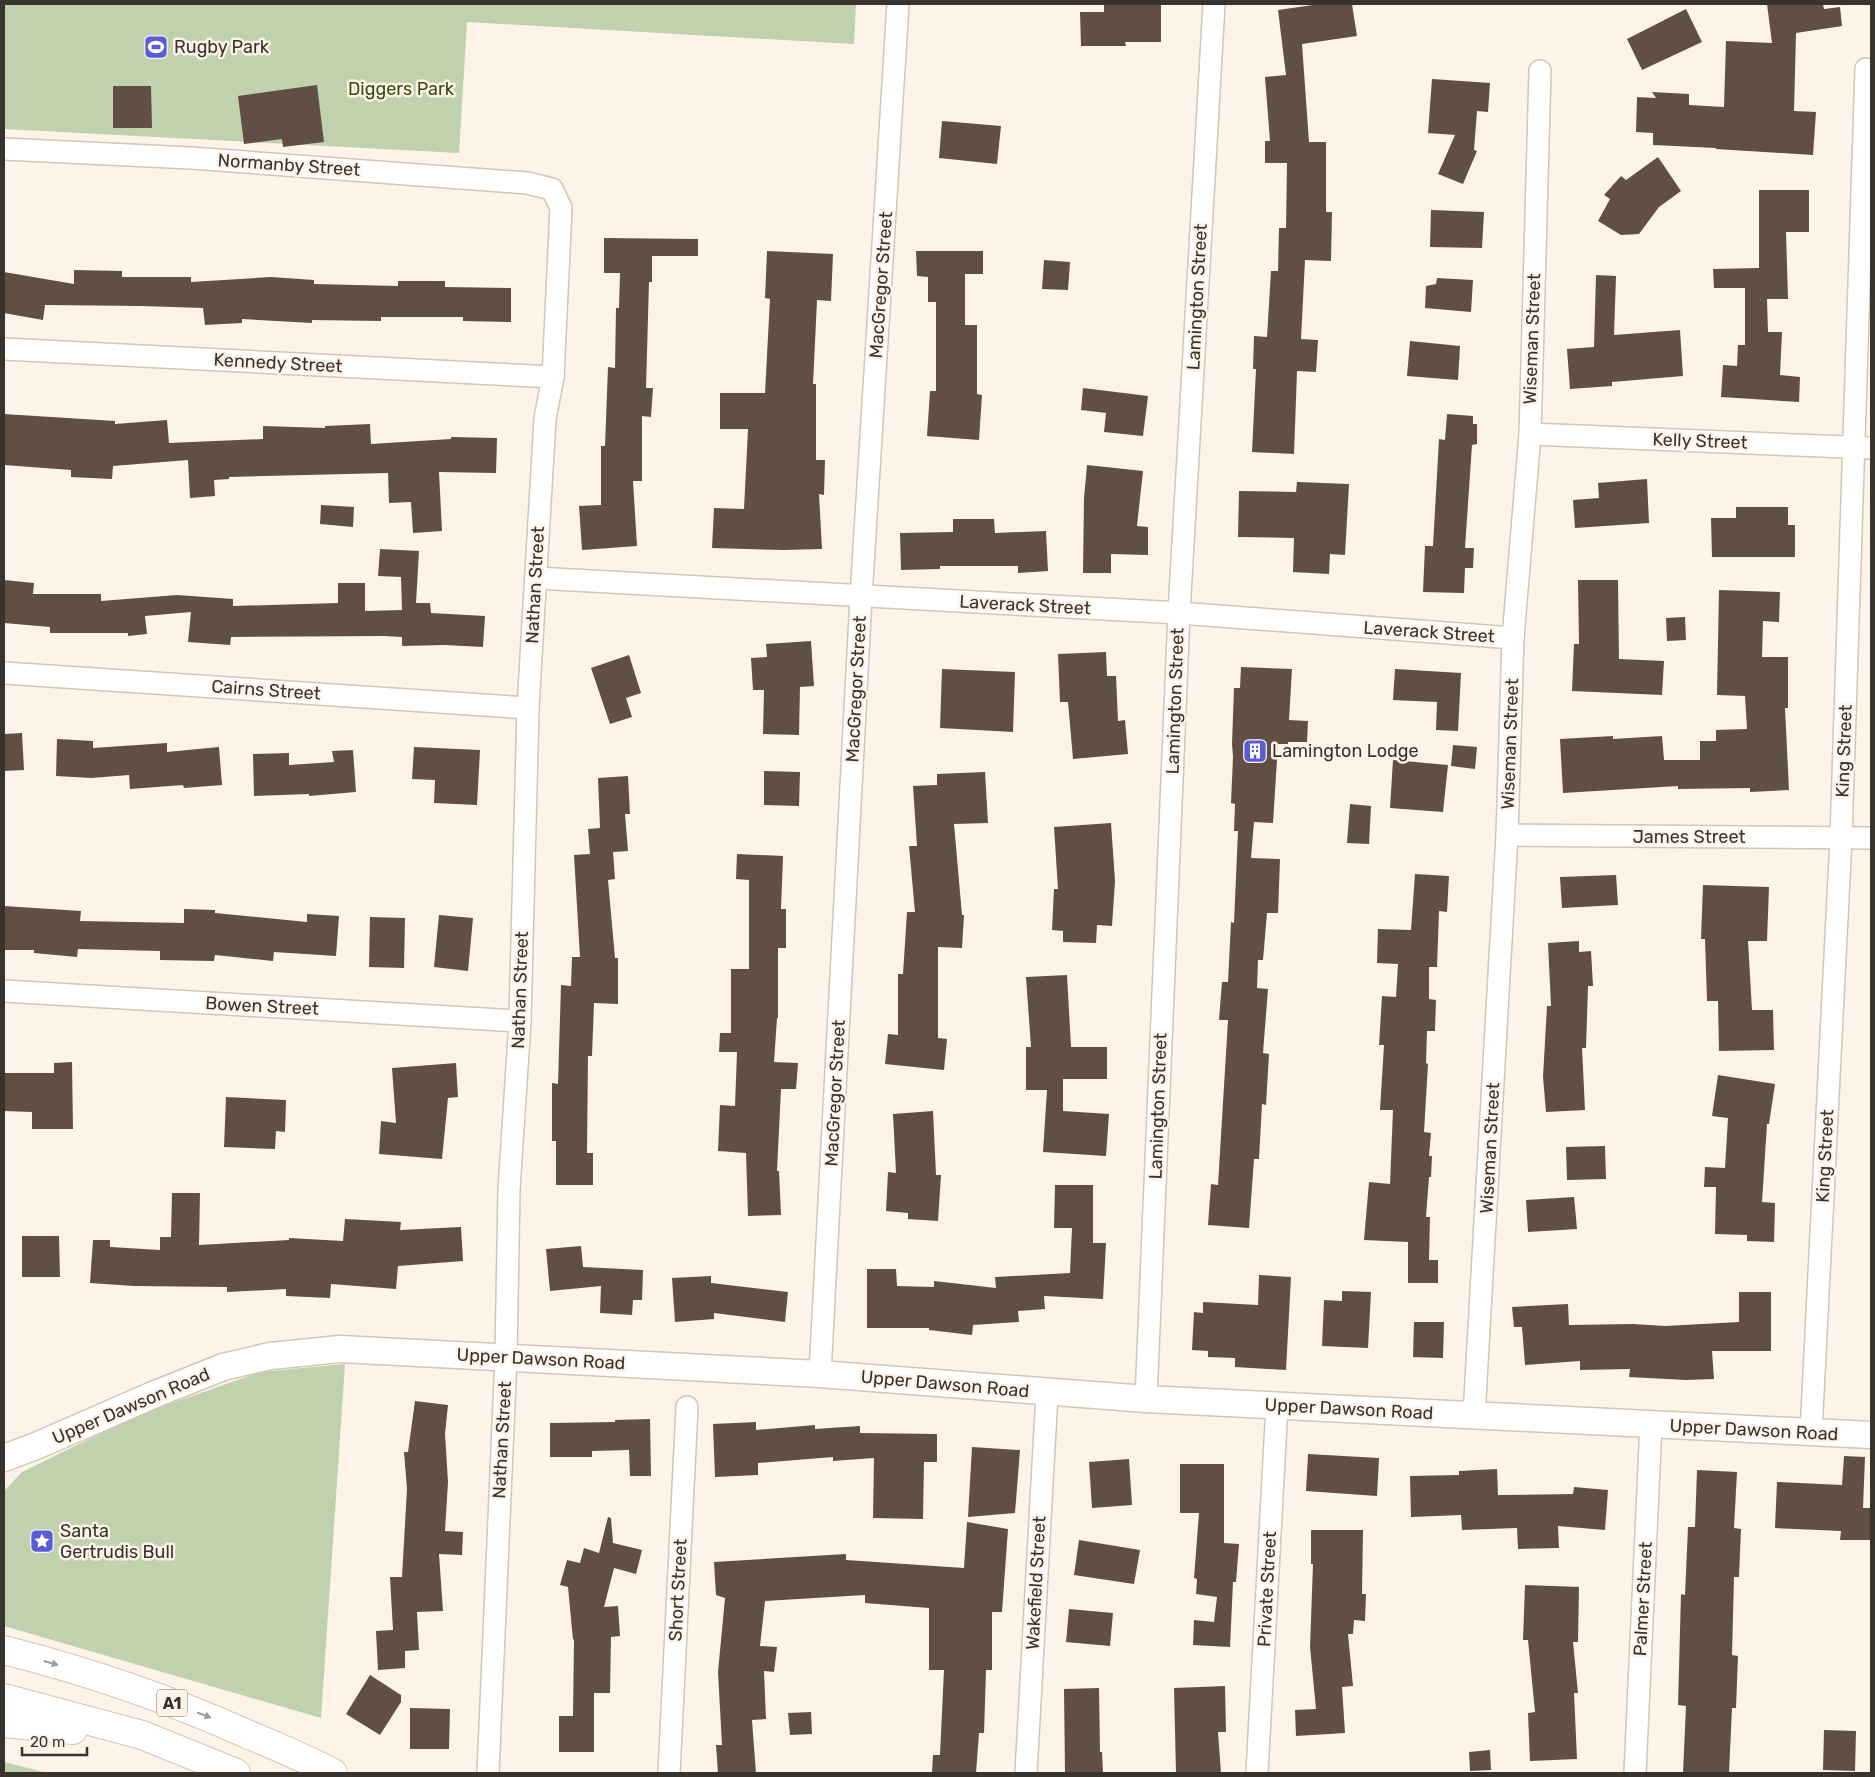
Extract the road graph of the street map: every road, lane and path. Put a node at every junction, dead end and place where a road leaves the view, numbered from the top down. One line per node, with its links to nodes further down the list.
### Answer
1 (898, 4): 12 (street, MacGregor Street)
2 (1214, 4): 13 (street, Lamington Street)
3 (1866, 69): 10 (street, King Street)
4 (1540, 71): 9 (street, Wiseman Street)
5 (4, 149): 6 (street, Normanby Street)
6 (561, 208): 8 (street, Nathan Street)
7 (4, 349): 8 (street, Kennedy Street)
8 (553, 377): 11 (street, Nathan Street)
9 (1530, 434): 10 (street, Kelly Street); 14 (street, Wiseman Street)
10 (1863, 448): 18 (street, King Street)
11 (536, 578): 12 (street, Laverack Street); 16 (street, Nathan Street)
12 (861, 597): 13 (street, Laverack Street); 23 (street, MacGregor Street)
13 (1179, 613): 14 (street, Laverack Street); 25 (street, Lamington Street)
14 (1513, 638): 17 (street, Wiseman Street)
15 (4, 673): 16 (street, Cairns Street)
16 (528, 708): 21 (street, Nathan Street)
17 (1507, 835): 18 (street, James Street); 28 (street, Wiseman Street)
18 (1841, 838): 19 (street, James Street); 30 (street, King Street)
19 (1871, 838)
20 (4, 991): 21 (street, Bowen Street)
21 (520, 1021): 22 (street, Nathan Street)
22 (506, 1357): 23 (street, Upper Dawson Road); 32 (street, Upper Dawson Road); 41 (street, Nathan Street)
23 (820, 1374): 24 (street, Upper Dawson Road)
24 (1046, 1393): 25 (street, Upper Dawson Road); 43 (street, Wakefield Street)
25 (1146, 1399): 26 (street, Upper Dawson Road)
26 (1277, 1405): 28 (street, Upper Dawson Road); 44 (street, Private Street)
27 (687, 1407): 42 (street, Short Street)
28 (1474, 1416): 29 (street, Upper Dawson Road)
29 (1651, 1424): 30 (street, Upper Dawson Road); 45 (street, Palmer Street)
30 (1811, 1433): 31 (street, Upper Dawson Road)
31 (1871, 1435)
32 (36, 1446): 33 (street, Upper Dawson Road); 34 (street, Upper Dawson Road)
33 (4, 1458)
34 (4, 1471)
35 (4, 1650): 40 (highway, A1, one-way to 40)
36 (4, 1698): 38 (highway, A1)
37 (4, 1724): 38 (highway)
38 (142, 1736): 39 (highway, A1)
39 (236, 1773)
40 (333, 1773)
41 (488, 1773)
42 (669, 1773)
43 (1026, 1773)
44 (1257, 1773)
45 (1635, 1773)

